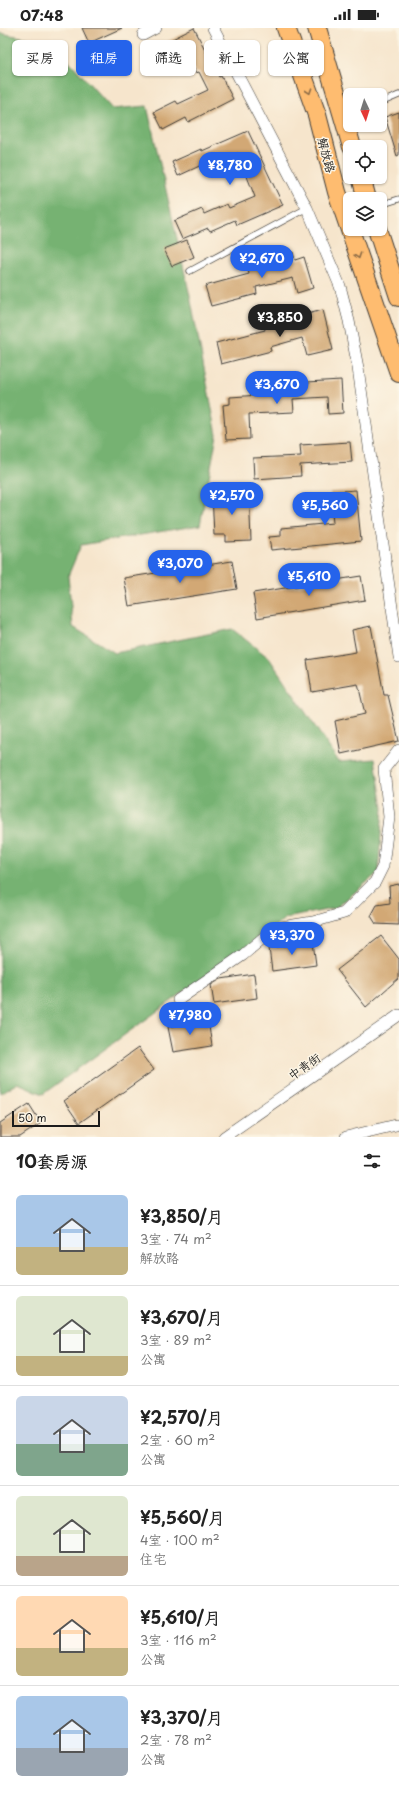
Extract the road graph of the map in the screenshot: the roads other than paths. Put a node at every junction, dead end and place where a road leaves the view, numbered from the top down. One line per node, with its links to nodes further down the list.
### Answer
1 (156, 28): 5 (street)
2 (213, 28): 11 (street)
3 (286, 28): 15 (main road, 解放路, one-way to 15)
4 (317, 28): 8 (main road)
5 (143, 35)
6 (399, 94): 7 (lane)
7 (387, 100)
8 (343, 107)
9 (399, 199): 10 (lane)
10 (387, 203)
11 (307, 208): 13 (lane); 16 (street)
12 (379, 236): 14 (main road)
13 (190, 271)
14 (399, 297)
15 (399, 373)
16 (399, 657)
17 (399, 750): 18 (street)
18 (178, 1000)
19 (399, 1016): 21 (street, 中青街)
20 (396, 1125): 22 (street)
21 (224, 1137)
22 (346, 1137)

